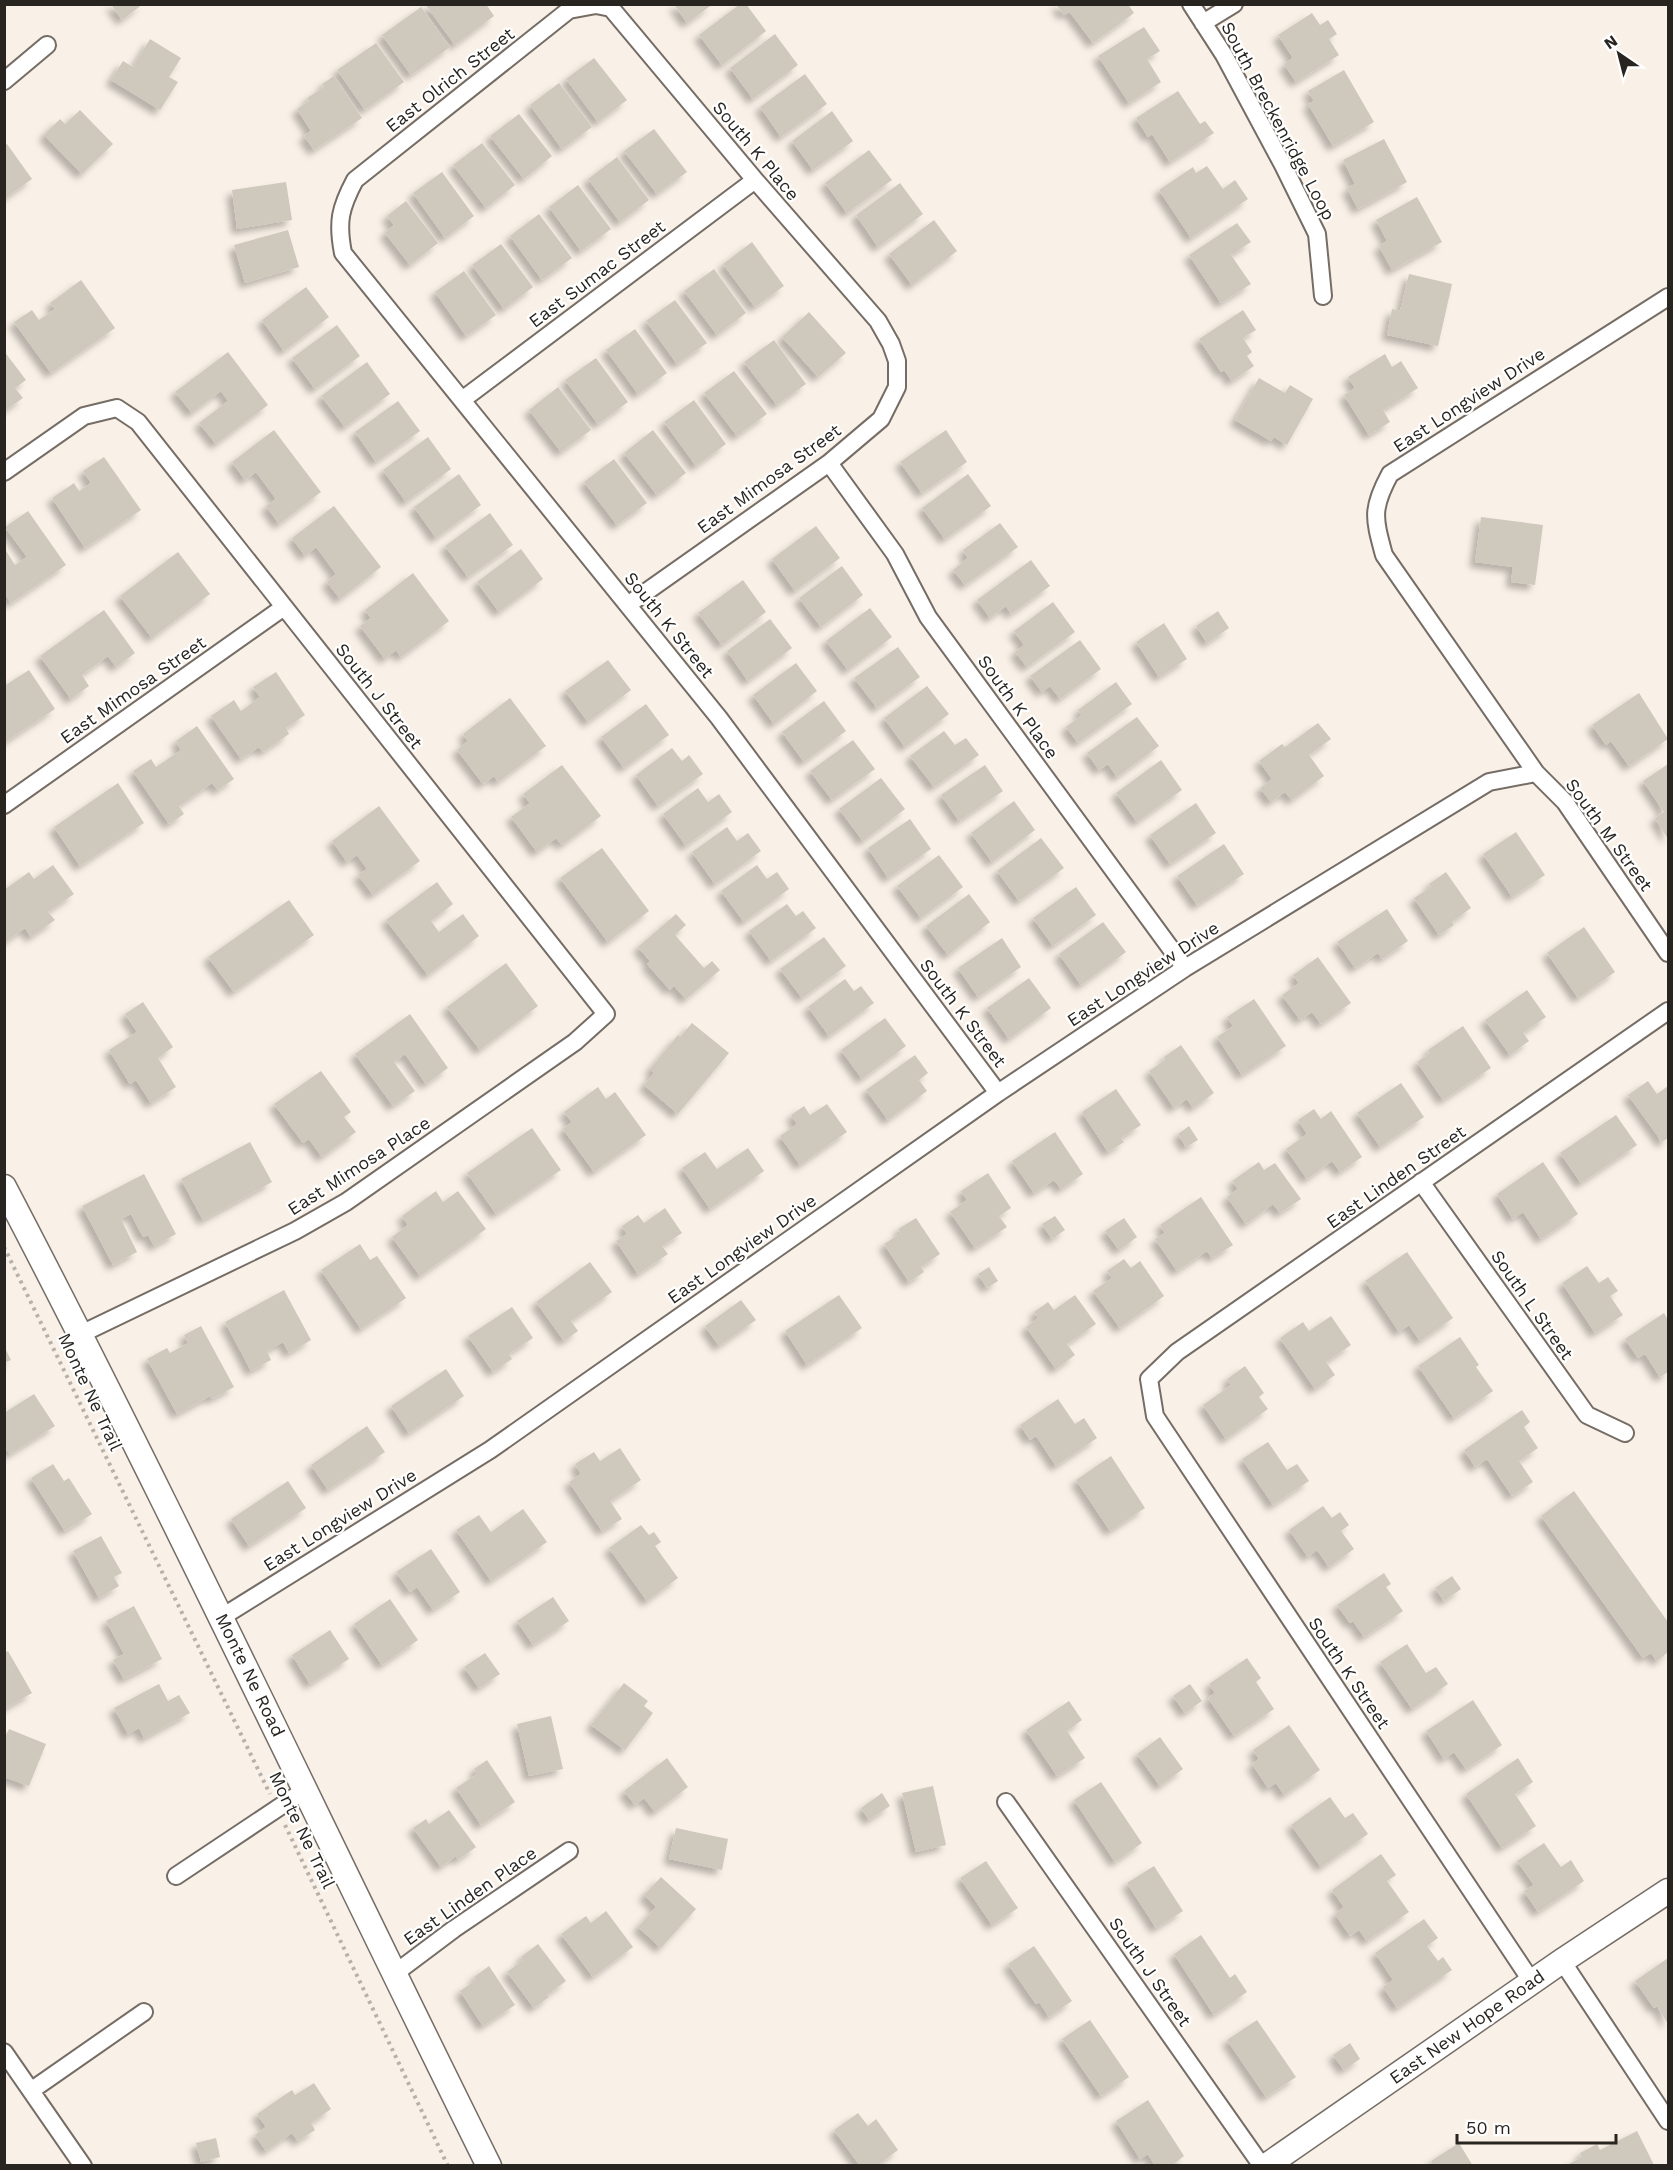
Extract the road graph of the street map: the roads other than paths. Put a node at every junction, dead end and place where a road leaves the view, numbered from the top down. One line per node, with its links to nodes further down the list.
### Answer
1 (1191, 4): 4 (street, South Breckenridge Loop)
2 (1234, 4): 4 (street)
3 (567, 7): 7 (street, East Olrich Street); 8 (street, South K Place)
4 (1203, 23): 9 (street, South Breckenridge Loop)
5 (47, 45): 6 (street)
6 (4, 81)
7 (355, 180): 12 (street, South K Street)
8 (755, 180): 11 (street, South K Place); 12 (street, East Sumac Street)
9 (1323, 296)
10 (1668, 297): 17 (street, East Longview Drive)
11 (897, 361): 13 (street, East Mimosa Street)
12 (462, 400): 15 (street, South K Street)
13 (829, 463): 15 (street, East Mimosa Street); 20 (street, South K Place)
14 (4, 472): 16 (street, South J Street)
15 (628, 604): 23 (street, South K Street)
16 (284, 606): 18 (street, East Mimosa Street); 22 (street, South J Street)
17 (1536, 773): 19 (street, South M Street); 20 (street, East Longview Drive)
18 (4, 805)
19 (1668, 952)
20 (1185, 968): 23 (street, East Longview Drive)
21 (1668, 1011): 24 (street, East Linden Street)
22 (606, 1014): 26 (street, East Mimosa Place)
23 (998, 1093): 29 (street, East Longview Drive)
24 (1421, 1182): 27 (street, East Linden Street); 28 (street, South L Street)
25 (4, 1187): 26 (street, Monte Ne Road)
26 (81, 1334): 29 (street, Monte Ne Road)
27 (1149, 1379): 37 (street, South K Street)
28 (1625, 1433)
29 (222, 1617): 30 (street, Monte Ne Road)
30 (305, 1790): 33 (street); 36 (street, Monte Ne Road)
31 (1006, 1802): 44 (street, South J Street)
32 (568, 1851): 36 (street, East Linden Place)
33 (176, 1876)
34 (1668, 1891): 35 (street, East New Hope Road)
35 (1562, 1961): 37 (street, East New Hope Road); 41 (street)
36 (394, 1974): 43 (street, Monte Ne Road)
37 (1532, 1982): 45 (street, East New Hope Road)
38 (144, 2012): 40 (street)
39 (4, 2052): 40 (street)
40 (32, 2090): 42 (street)
41 (1668, 2121)
42 (83, 2166)
43 (489, 2166)
44 (1262, 2166)
45 (1266, 2166)

